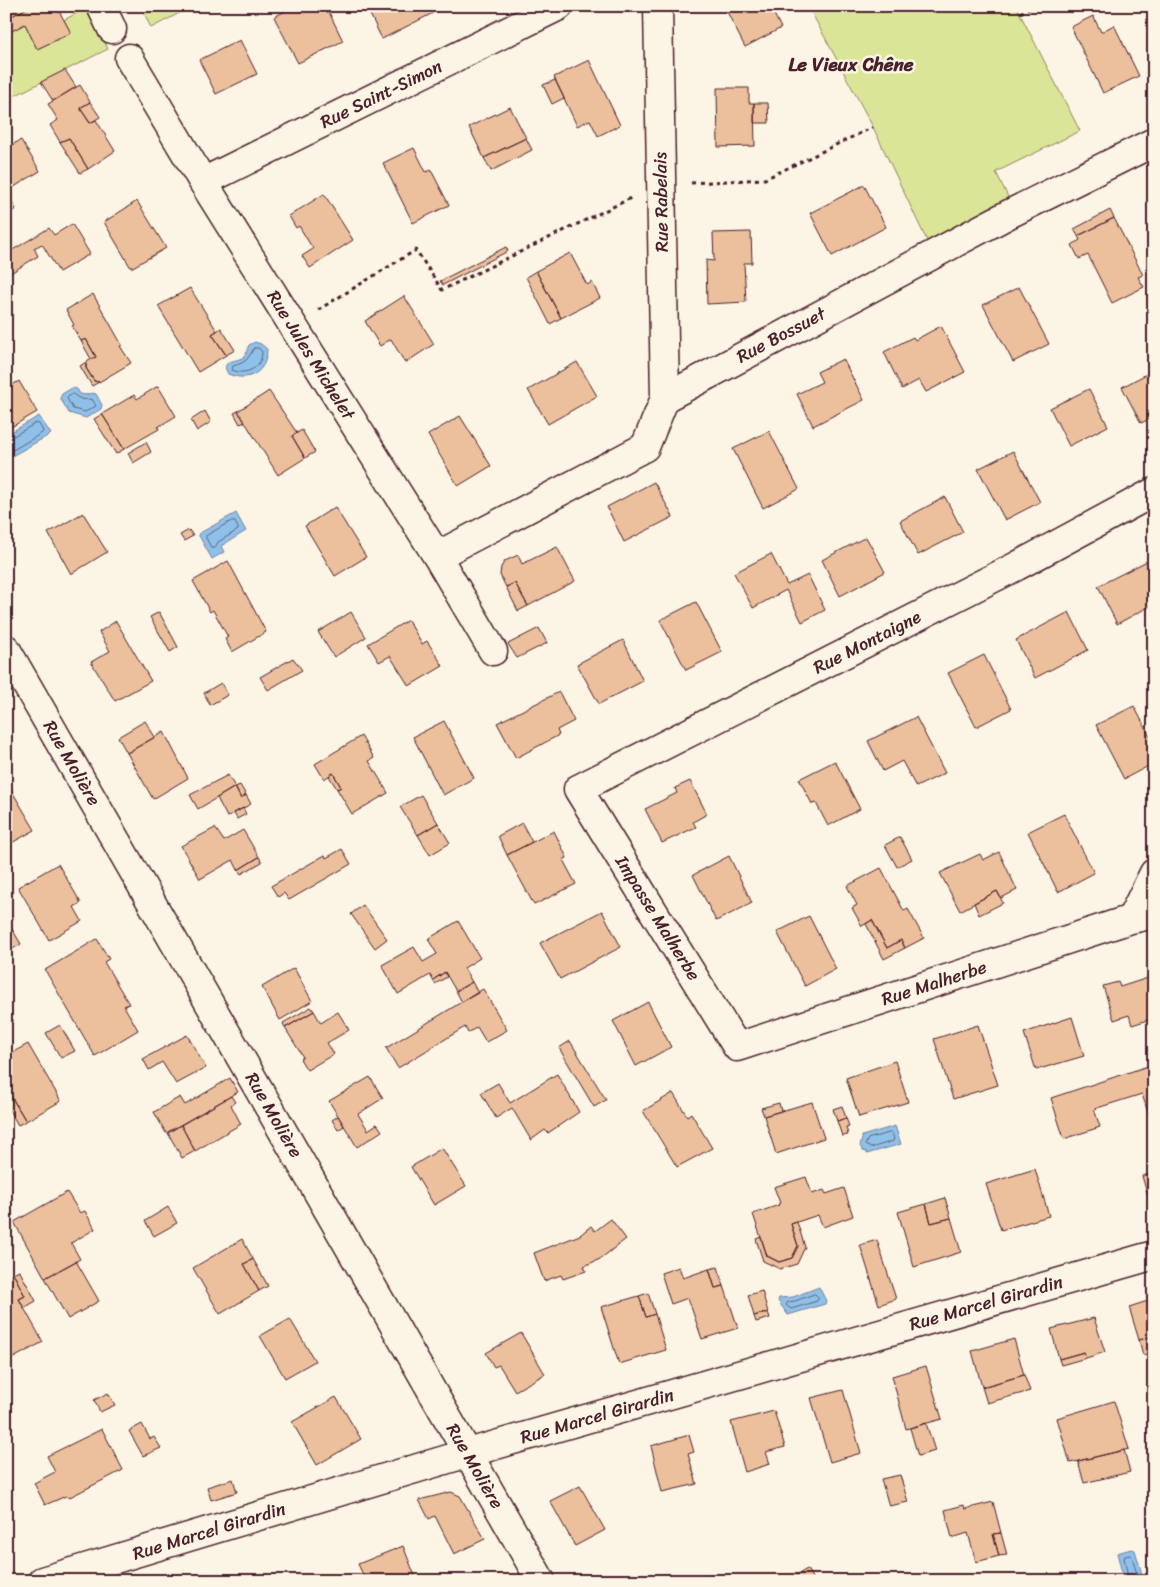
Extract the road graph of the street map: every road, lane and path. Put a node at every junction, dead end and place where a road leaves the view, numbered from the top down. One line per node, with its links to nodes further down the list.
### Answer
1 (559, 6): 8 (street, Rue Saint-Simon)
2 (658, 6): 9 (street, Rue Rabelais)
3 (1033, 6): 4 (path)
4 (1020, 13)
5 (129, 58): 8 (street, Rue Jules Michelet)
6 (873, 127): 9 (path)
7 (1154, 142): 11 (street, Rue Bossuet)
8 (203, 182): 10 (street, Rue Jules Michelet)
9 (661, 184): 10 (path); 11 (street, Rue Rabelais)
10 (293, 326): 13 (street, Rue Jules Michelet)
11 (665, 398): 13 (street)
12 (1154, 492): 16 (street, Rue Montaigne)
13 (437, 556): 15 (street, Rue Jules Michelet)
14 (6, 649): 21 (street, Rue Molière)
15 (492, 651)
16 (578, 789): 19 (street, Impasse Malherbe)
17 (1154, 873): 18 (street, Rue Malherbe)
18 (1142, 917): 19 (street, Rue Malherbe)
19 (737, 1047)
20 (1154, 1255): 21 (street, Rue Marcel Girardin)
21 (468, 1453): 22 (street, Rue Marcel Girardin); 23 (street, Rue Molière)
22 (42, 1581)
23 (541, 1581)

